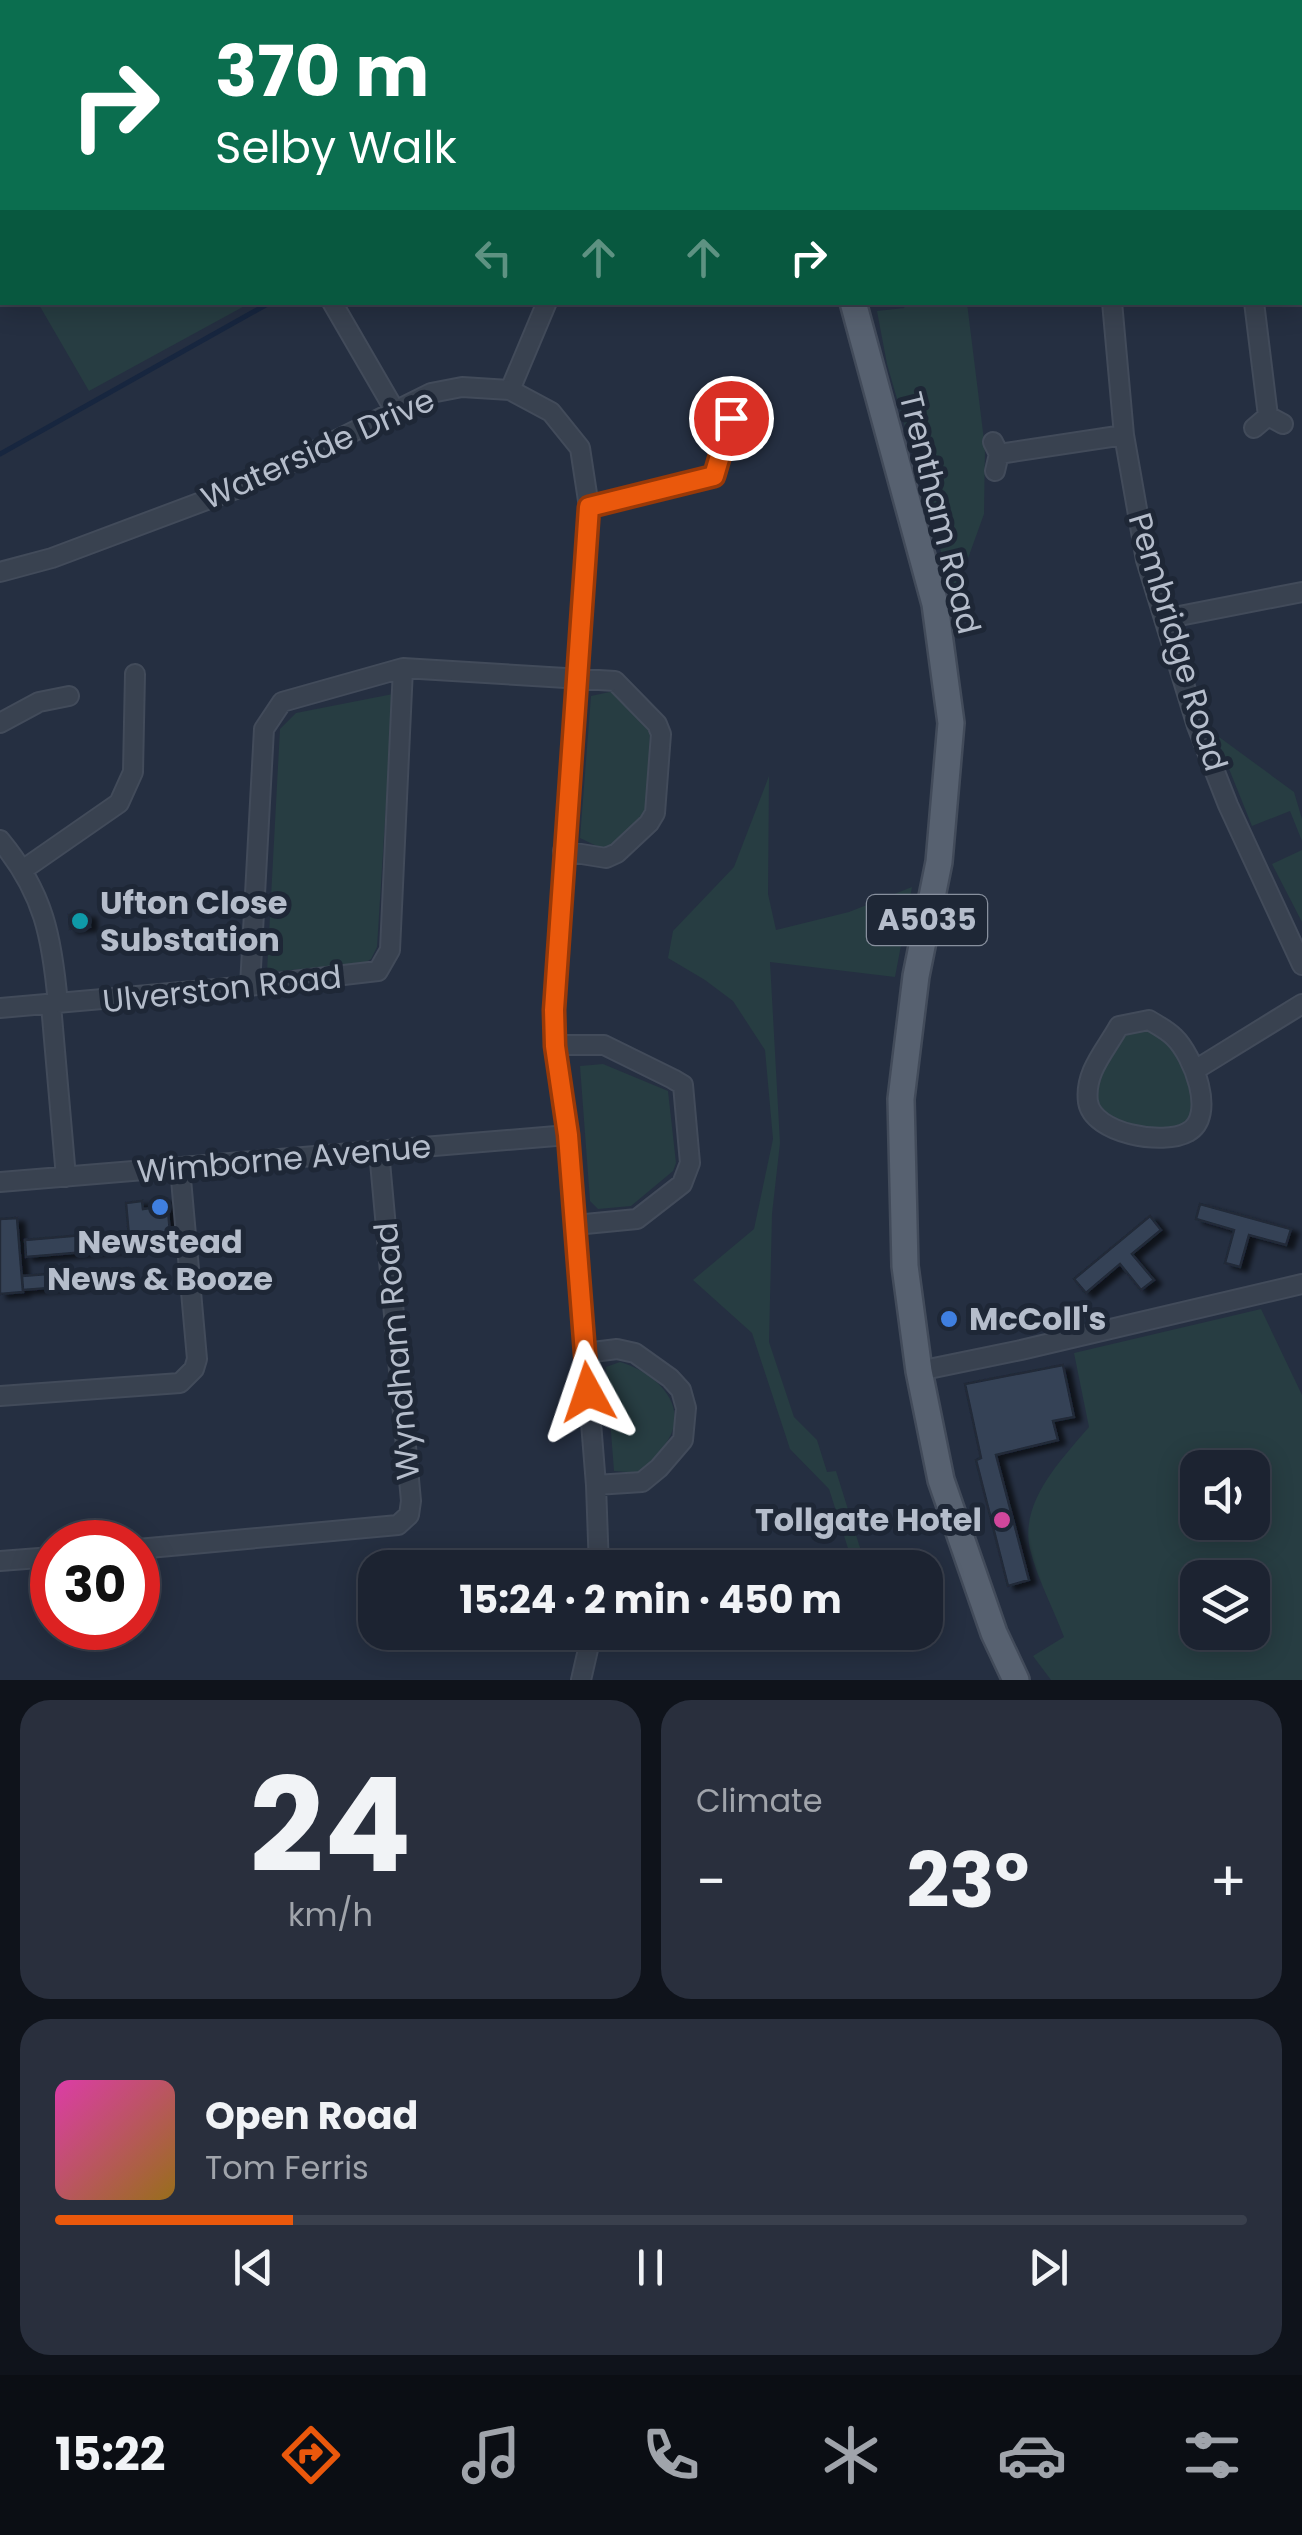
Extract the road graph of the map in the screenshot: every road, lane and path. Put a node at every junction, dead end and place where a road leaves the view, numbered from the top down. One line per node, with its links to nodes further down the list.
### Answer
1 (334, 305): 7 (street)
2 (546, 305): 6 (street)
3 (854, 305): 39 (main road, Trentham Road / A5035)
4 (1112, 305): 10 (street, Pembridge Road)
5 (1254, 305): 9 (street)
6 (510, 390): 7 (street, Waterside Drive); 12 (street, Waterside Drive)
7 (394, 409): 13 (street, Waterside Drive)
8 (731, 418): 12 (street)
9 (1268, 422)
10 (1124, 435): 11 (street); 15 (street, Pembridge Road)
11 (996, 456)
12 (589, 507): 18 (street, Waterside Drive)
13 (0, 572)
14 (1302, 592): 15 (street)
15 (1164, 618): 24 (street, Pembridge Road)
16 (403, 668): 18 (street); 25 (street); 25 (street, Ulverston Road)
17 (135, 674): 23 (street)
18 (575, 676): 22 (street, Waterside Drive); 22 (street)
19 (68, 696): 20 (street)
20 (0, 722)
21 (0, 840): 23 (street)
22 (564, 851): 29 (street, Waterside Drive)
23 (24, 869): 27 (street)
24 (1302, 965)
25 (250, 986): 27 (street, Ulverston Road)
26 (1302, 1004): 30 (street)
27 (55, 1005): 28 (street, Ulverston Road); 34 (street)
28 (0, 1008)
29 (555, 1046): 31 (street, Waterside Drive); 36 (street)
30 (1195, 1070): 30 (street)
31 (568, 1135): 32 (street, Wimborne Avenue); 36 (street, Waterside Drive)
32 (379, 1151): 33 (street, Wimborne Avenue); 42 (street, Wyndham Road)
33 (180, 1168): 34 (street, Wimborne Avenue); 40 (street)
34 (66, 1177): 35 (street, Wimborne Avenue)
35 (0, 1182)
36 (575, 1225): 38 (street, Waterside Drive)
37 (1302, 1284): 39 (street)
38 (585, 1353): 41 (street, Waterside Drive); 41 (street)
39 (919, 1371): 48 (main road, Trentham Road / A5035)
40 (0, 1396)
41 (596, 1485): 43 (street, Waterside Drive)
42 (160, 1547)
43 (598, 1550)
44 (30, 1559): 45 (street)
45 (0, 1561)
46 (588, 1650): 47 (street)
47 (582, 1680)
48 (1016, 1680)

